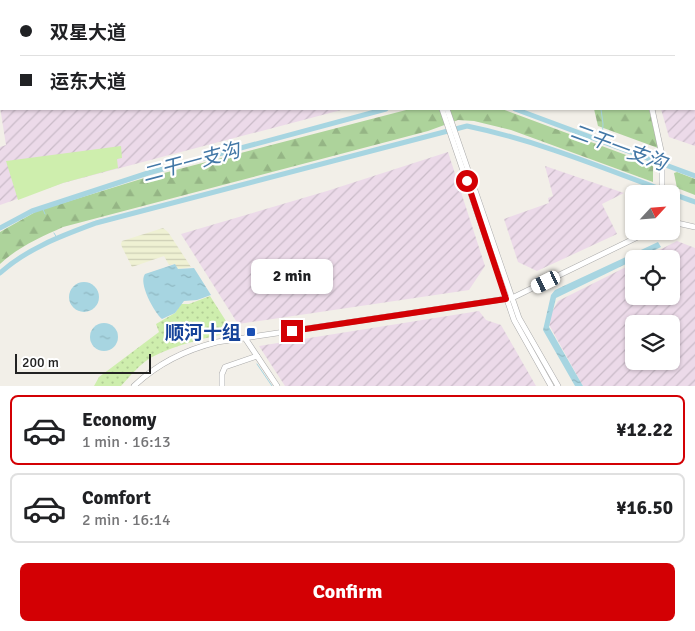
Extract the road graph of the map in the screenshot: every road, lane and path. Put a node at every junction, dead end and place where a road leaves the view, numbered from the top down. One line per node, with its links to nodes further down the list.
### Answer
1 (442, 110): 4 (street)
2 (447, 110): 4 (street)
3 (652, 110): 5 (street)
4 (456, 143): 9 (street)
5 (662, 185)
6 (680, 223): 7 (street)
7 (695, 227)
8 (631, 240): 9 (street)
9 (509, 298): 10 (street); 15 (street); 16 (street)
10 (245, 338): 11 (street); 12 (street)
11 (257, 356): 13 (street); 14 (street)
12 (134, 386)
13 (222, 386)
14 (277, 386)
15 (551, 386)
16 (558, 386)

